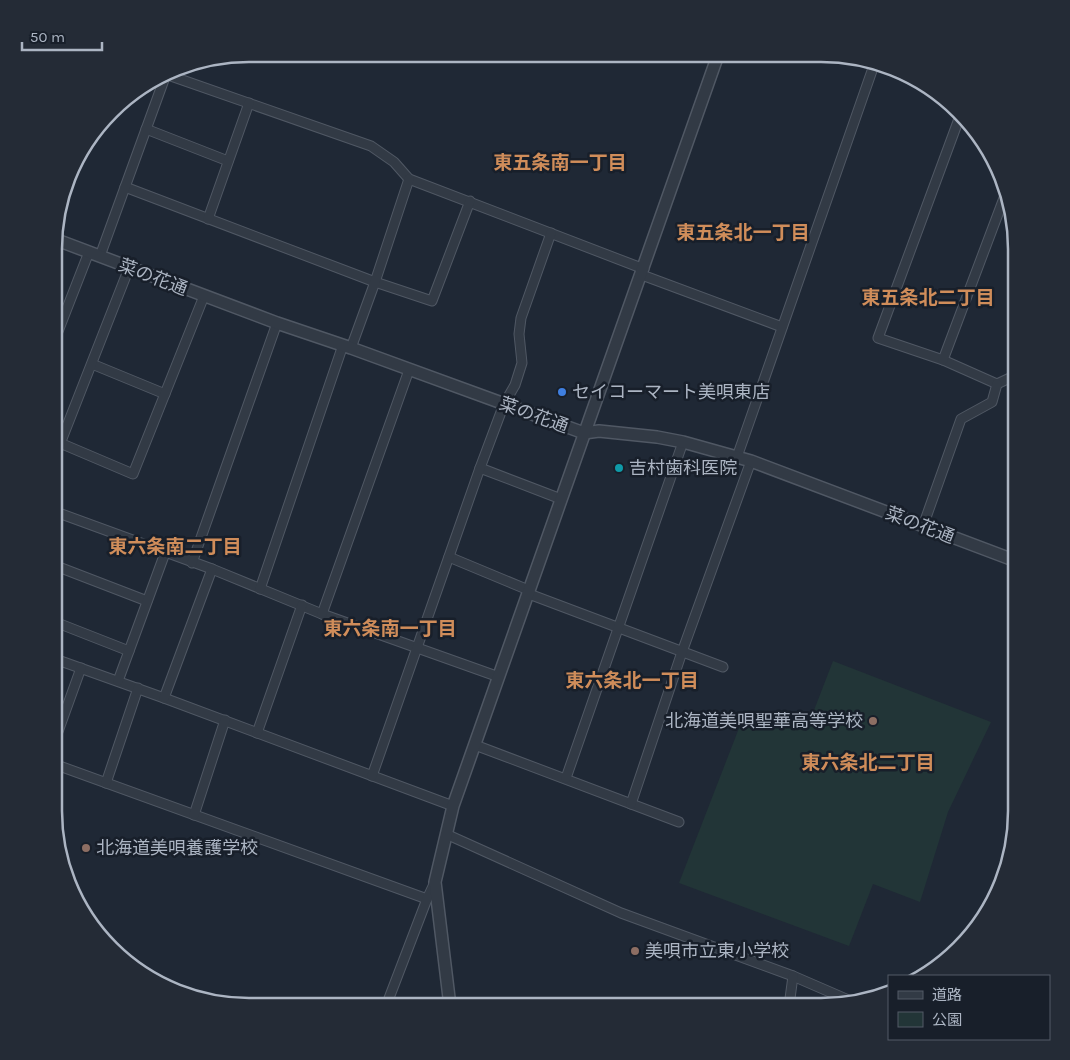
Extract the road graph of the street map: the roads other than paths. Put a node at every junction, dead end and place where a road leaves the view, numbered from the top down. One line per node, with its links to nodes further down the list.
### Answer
1 (716, 62): 19 (street)
2 (872, 70): 24 (street)
3 (176, 78): 5 (street)
4 (162, 85): 7 (street)
5 (249, 103): 8 (street); 9 (street)
6 (958, 122): 26 (street)
7 (146, 129): 8 (street); 10 (street)
8 (228, 161): 13 (street)
9 (408, 179): 11 (street); 20 (street)
10 (125, 187): 13 (street); 17 (street)
11 (470, 201): 14 (street); 20 (street)
12 (1001, 202): 26 (street)
13 (208, 218): 20 (street)
14 (551, 233): 19 (street); 32 (street)
15 (63, 242): 16 (street, 菜の花通)
16 (89, 252): 17 (street, 菜の花通); 22 (street)
17 (100, 256): 18 (street, 菜の花通)
18 (129, 268): 21 (street, 菜の花通); 27 (street)
19 (643, 272): 24 (street); 33 (street)
20 (375, 282): 25 (street)
21 (204, 296): 23 (street, 菜の花通); 31 (street)
22 (62, 321)
23 (277, 323): 25 (street, 菜の花通); 46 (street)
24 (782, 327): 37 (street)
25 (347, 347): 28 (street, 菜の花通); 49 (street)
26 (943, 360): 30 (street)
27 (92, 364): 31 (street); 34 (street)
28 (409, 370): 32 (street, 菜の花通); 53 (street)
29 (1008, 379): 30 (street)
30 (997, 384): 42 (street)
31 (165, 394): 36 (street)
32 (504, 404): 33 (street, 菜の花通); 39 (street)
33 (584, 433): 35 (street, 菜の花通); 40 (street)
34 (62, 438)
35 (683, 442): 37 (street, 菜の花通); 55 (street)
36 (62, 452)
37 (737, 457): 38 (street, 菜の花通)
38 (751, 461): 42 (street, 菜の花通); 58 (street)
39 (480, 468): 40 (street); 44 (street)
40 (561, 498): 50 (street)
41 (62, 514): 43 (street)
42 (923, 526): 45 (street, 菜の花通)
43 (165, 553): 46 (street); 51 (street)
44 (449, 557): 50 (street); 56 (street)
45 (1008, 558)
46 (192, 563): 48 (street)
47 (62, 568): 51 (street)
48 (212, 569): 49 (street); 65 (street)
49 (260, 589): 52 (street)
50 (529, 594): 55 (street); 62 (street)
51 (147, 601): 57 (street)
52 (302, 606): 53 (street); 68 (street)
53 (322, 614): 56 (street)
54 (62, 625): 57 (street)
55 (619, 627): 58 (street); 72 (street)
56 (417, 648): 62 (street); 71 (street)
57 (129, 651): 63 (street)
58 (682, 652): 60 (street); 74 (street)
59 (62, 661): 61 (street)
60 (724, 666)
61 (81, 668): 63 (street); 67 (street)
62 (499, 677): 69 (street)
63 (118, 681): 64 (street)
64 (138, 688): 65 (street); 73 (street)
65 (164, 698): 66 (street)
66 (225, 720): 68 (street); 76 (street)
67 (62, 721)
68 (257, 733): 71 (street)
69 (475, 745): 72 (street); 75 (street)
70 (62, 767): 73 (street)
71 (372, 776): 75 (street)
72 (566, 778): 74 (street)
73 (106, 783): 76 (street)
74 (631, 804): 77 (street)
75 (453, 806): 78 (street)
76 (194, 814): 80 (street)
77 (679, 822)
78 (446, 834): 79 (street); 81 (street)
79 (435, 882): 80 (street); 84 (street)
80 (427, 898): 83 (street)
81 (793, 976): 82 (street); 85 (street)
82 (840, 996)
83 (389, 998)
84 (449, 998)
85 (790, 998)

